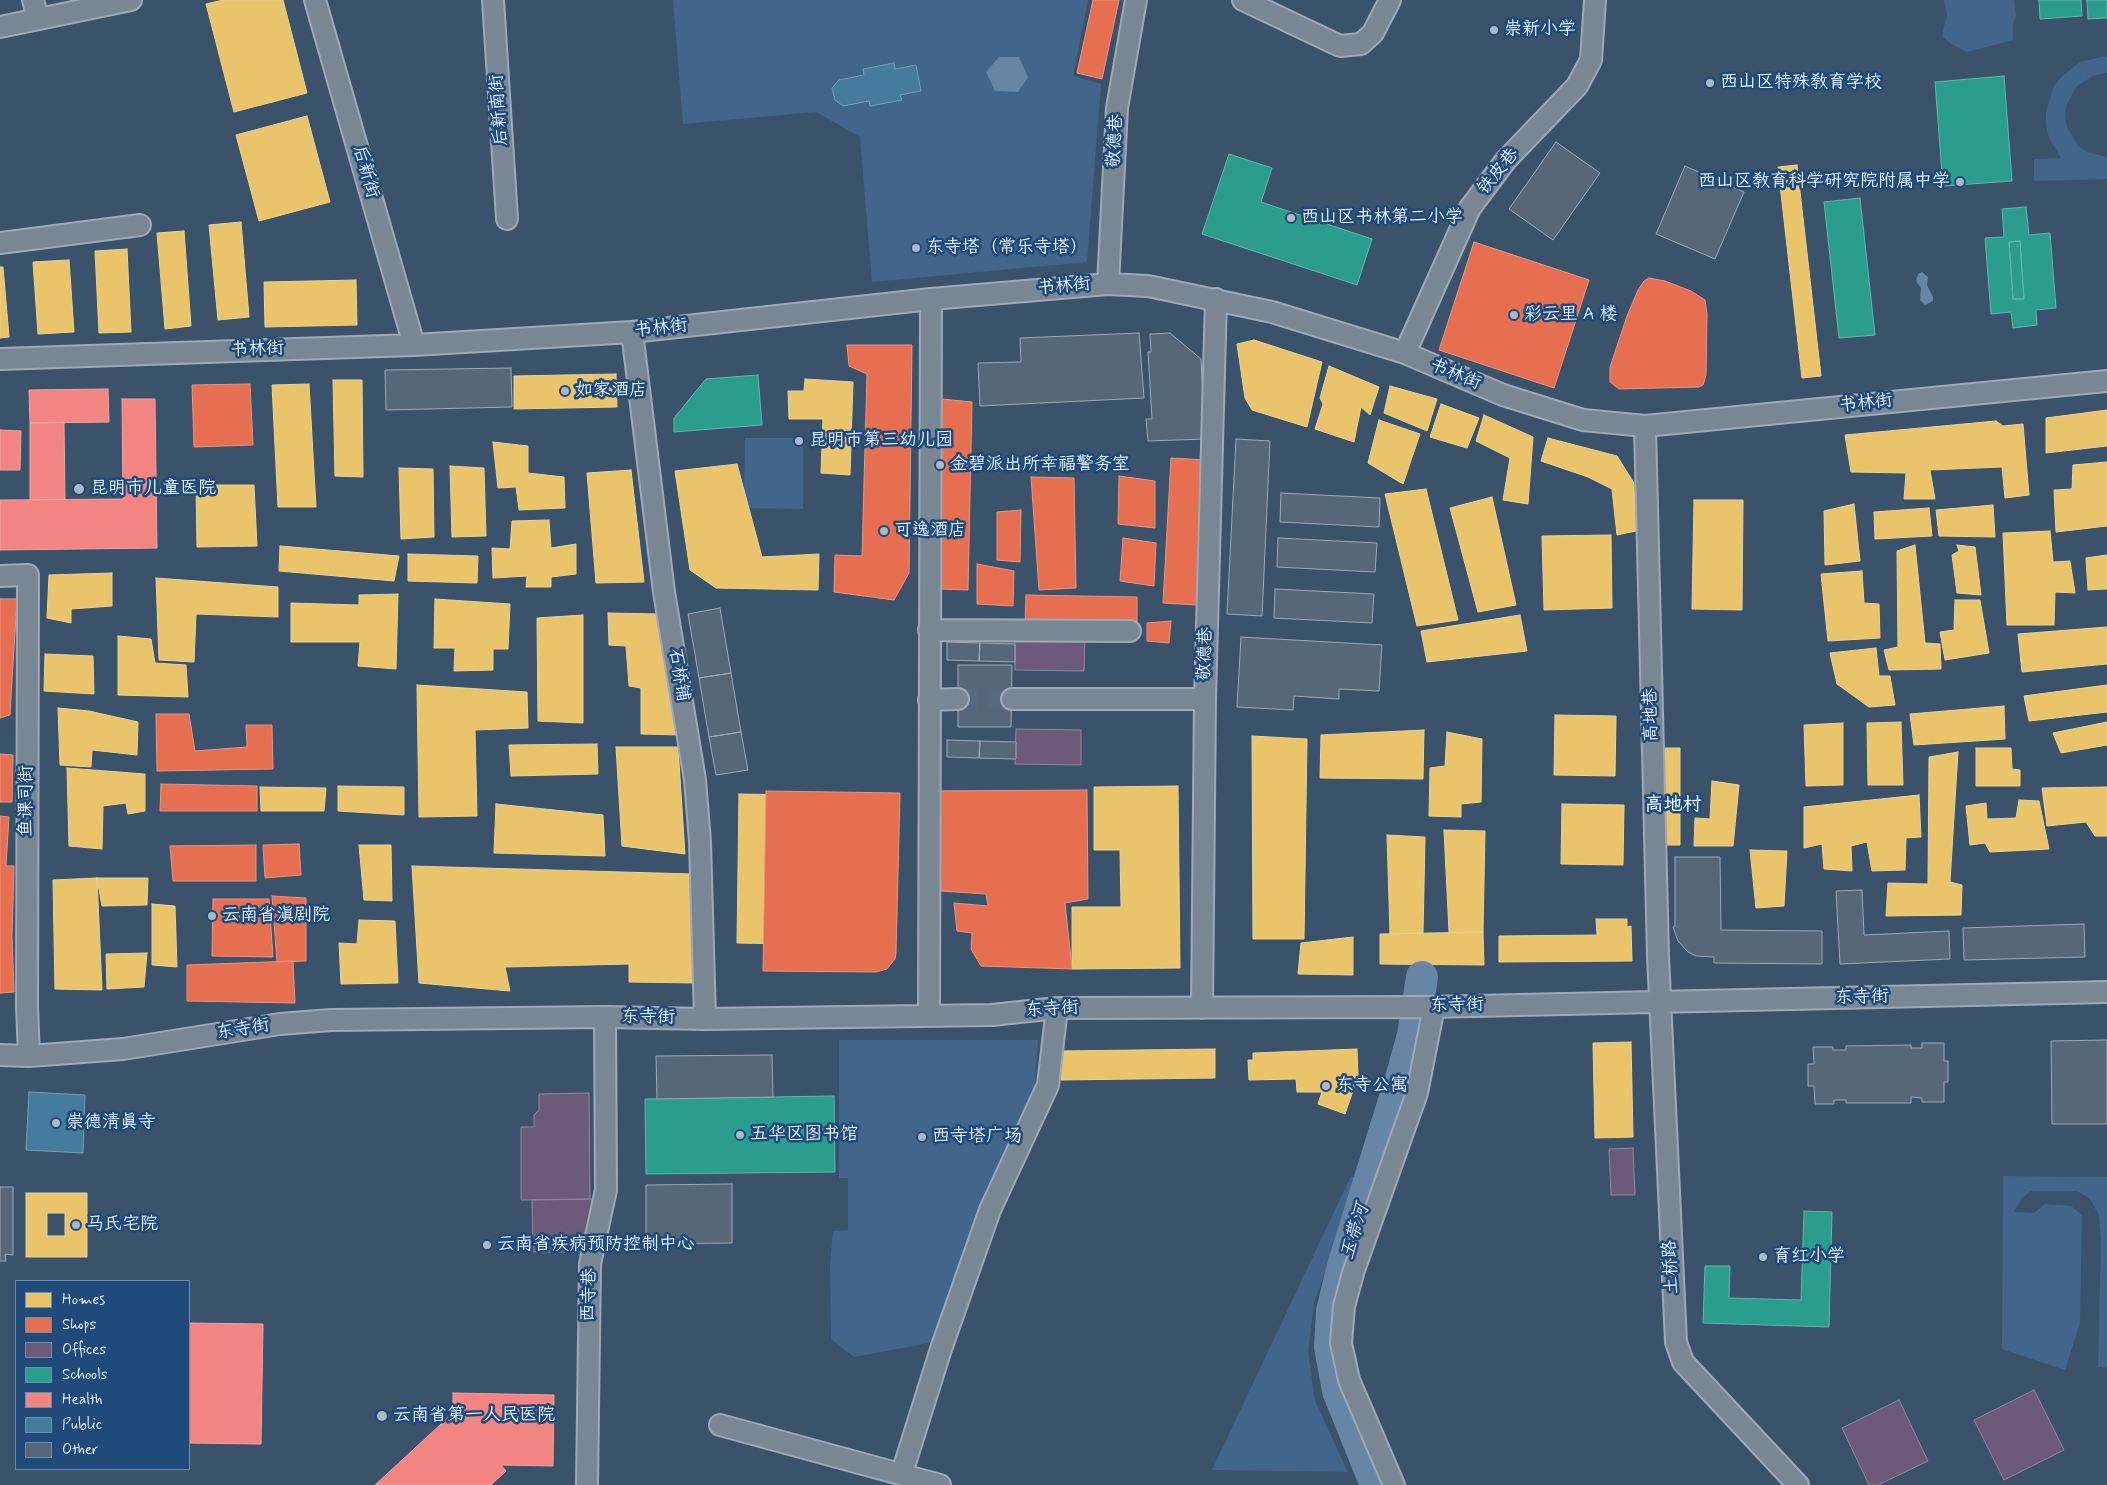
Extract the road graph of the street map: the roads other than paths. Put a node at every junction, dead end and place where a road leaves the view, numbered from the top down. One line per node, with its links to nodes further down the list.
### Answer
1 (33, 0): 10 (street)
2 (131, 0): 10 (street)
3 (315, 0): 4 (street); 19 (street, 后新街)
4 (324, 0)
5 (493, 0): 12 (street, 后新南街)
6 (1136, 0): 15 (street, 敬德巷)
7 (1243, 0): 8 (street)
8 (1390, 0)
9 (1595, 0): 20 (street, 铁皮巷)
10 (38, 20): 11 (street)
11 (0, 27)
12 (507, 219)
13 (140, 225): 14 (street)
14 (0, 243)
15 (1108, 284): 16 (street, 书林街); 17 (street, 书林街)
16 (930, 299): 18 (street, 书林街); 25 (street)
17 (1216, 299): 20 (street, 书林街); 28 (street, 敬德巷)
18 (632, 332): 19 (street, 书林街); 38 (street, 石桥铺)
19 (414, 345): 21 (street, 书林街)
20 (1405, 353): 23 (street, 书林街)
21 (0, 359)
22 (2107, 381): 23 (street, 书林街)
23 (1644, 426): 32 (street, 高地巷)
24 (0, 576): 40 (street, 鱼课司街)
25 (929, 630): 26 (street); 29 (street)
26 (1130, 631)
27 (1012, 699): 28 (street)
28 (1205, 699): 35 (street, 敬德巷)
29 (929, 700): 30 (street); 36 (street)
30 (958, 700)
31 (2107, 992): 32 (street, 东寺街)
32 (1661, 1003): 33 (street, 东寺街); 46 (street, 土桥路)
33 (1431, 1007): 35 (street, 东寺街); 45 (street)
34 (1057, 1008): 35 (street, 东寺街); 36 (street, 东寺街); 42 (street)
35 (1202, 1008)
36 (929, 1016): 38 (street, 东寺街)
37 (605, 1017): 38 (street, 东寺街); 40 (street, 东寺街); 43 (street, 西寺巷)
38 (705, 1019)
39 (0, 1055): 40 (street, 东寺街)
40 (29, 1056)
41 (720, 1425): 42 (street)
42 (902, 1473): 44 (street)
43 (587, 1485)
44 (940, 1485)
45 (1394, 1485)
46 (1798, 1485)

